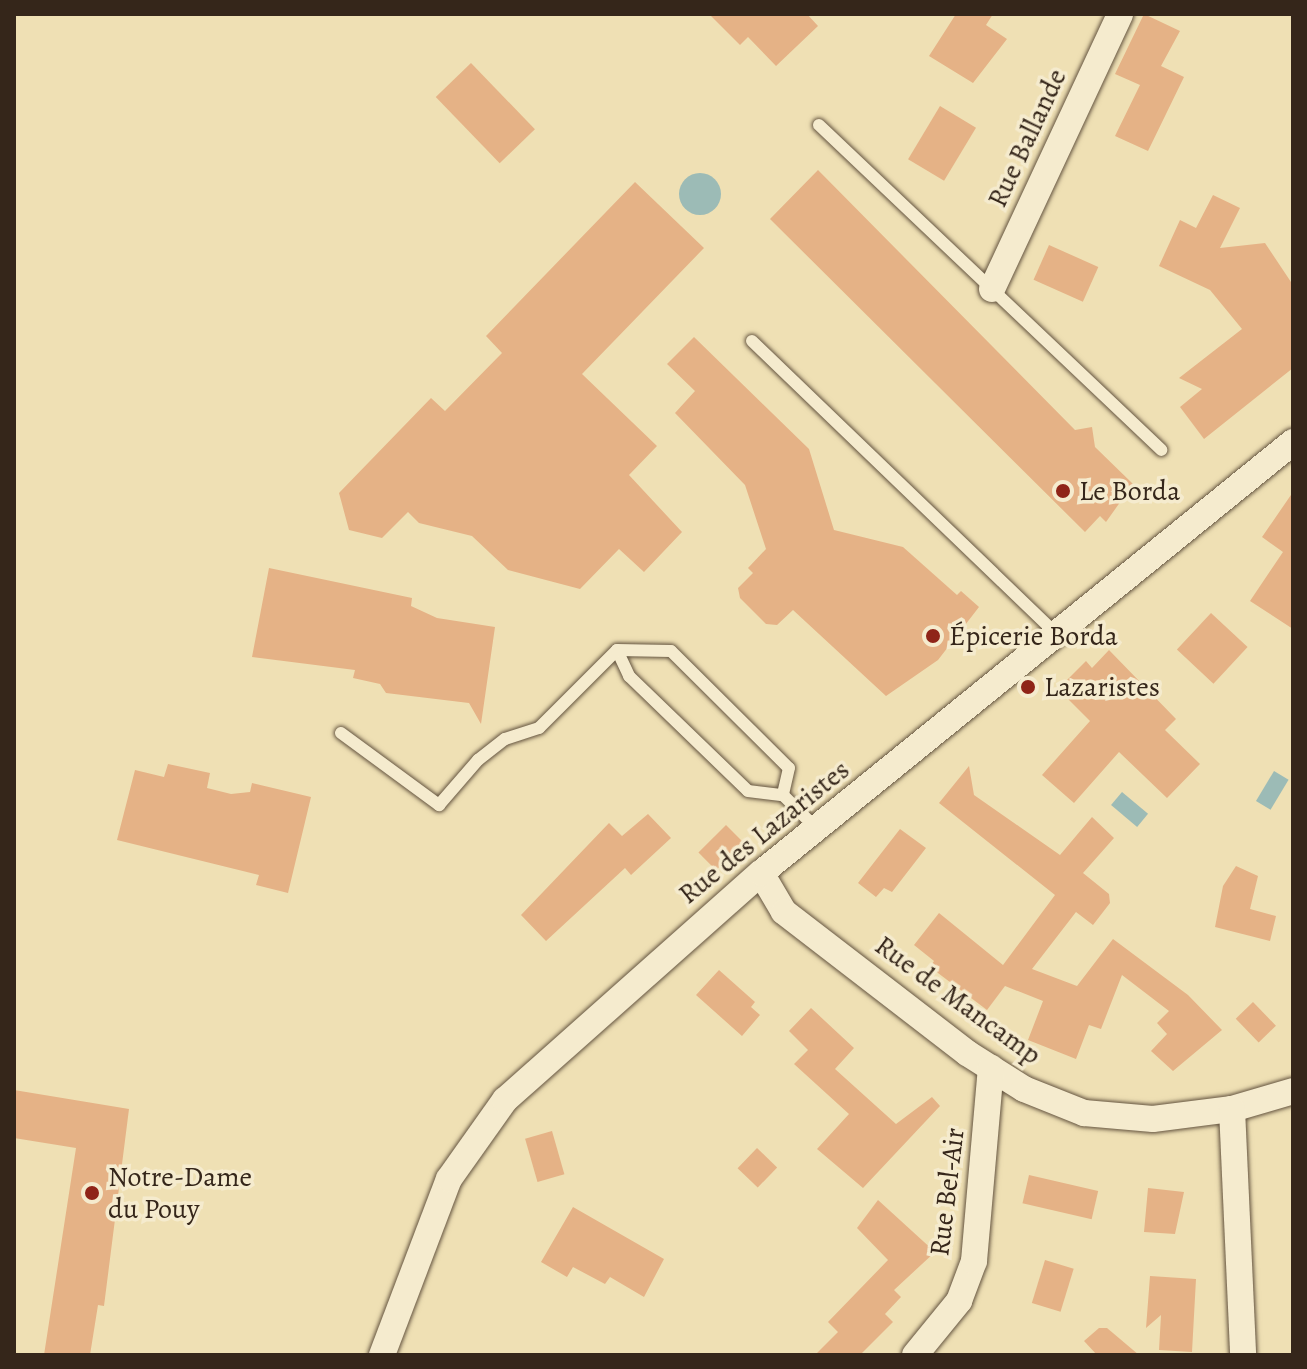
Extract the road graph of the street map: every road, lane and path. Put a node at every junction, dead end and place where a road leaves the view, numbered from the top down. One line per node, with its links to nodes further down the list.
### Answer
1 (1120, 14): 3 (street, Rue Ballande)
2 (819, 125): 3 (lane)
3 (992, 289): 6 (lane)
4 (752, 341): 7 (lane)
5 (1293, 442): 7 (street, Rue des Lazaristes)
6 (1161, 450)
7 (1054, 632): 11 (street, Rue des Lazaristes)
8 (617, 650): 9 (lane); 10 (lane); 10 (lane)
9 (341, 733)
10 (783, 795): 11 (lane)
11 (817, 829): 12 (street, Rue des Lazaristes)
12 (761, 873): 13 (street, Rue de Mancamp); 16 (street, Rue des Lazaristes)
13 (991, 1068): 15 (street, Rue de Mancamp); 17 (street, Rue Bel-Air)
14 (1293, 1091): 15 (street, Rue de Mancamp)
15 (1232, 1109): 18 (street)
16 (382, 1355)
17 (915, 1355)
18 (1243, 1355)

